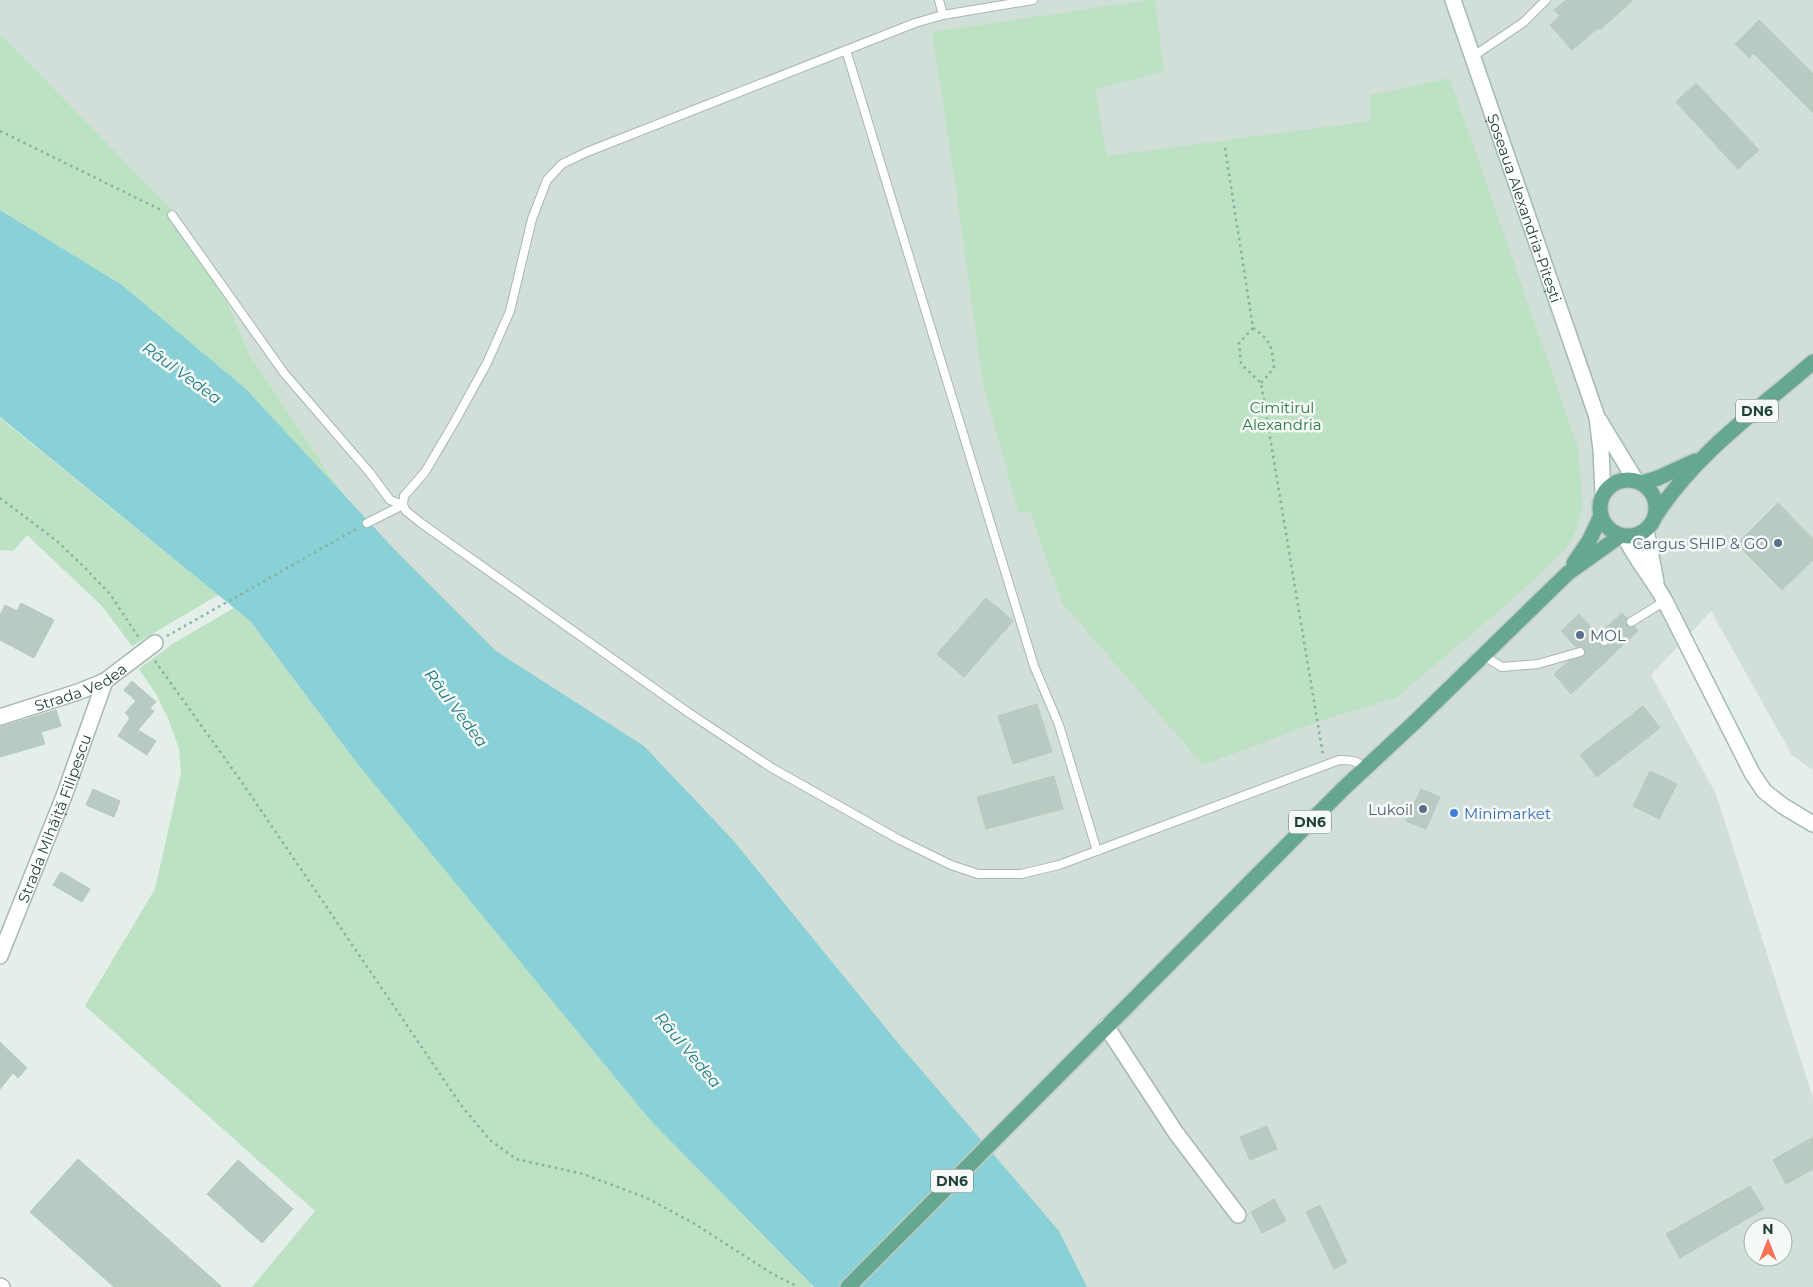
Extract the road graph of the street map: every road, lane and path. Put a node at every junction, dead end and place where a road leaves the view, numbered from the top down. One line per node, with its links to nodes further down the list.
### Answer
1 (939, 0): 5 (lane)
2 (1033, 0): 5 (lane)
3 (1453, 0): 7 (main road, Șoseaua Alexandria-Pitești)
4 (1546, 0): 7 (lane)
5 (943, 15): 6 (lane)
6 (846, 50): 19 (lane); 37 (lane)
7 (1472, 56): 14 (main road, Șoseaua Alexandria-Pitești)
8 (0, 131): 10 (path)
9 (1224, 148): 11 (path)
10 (172, 215): 19 (lane)
11 (1253, 328): 13 (path); 13 (path)
12 (1813, 362): 15 (main road, DN6)
13 (1261, 383): 34 (path)
14 (1597, 417): 16 (main road, Șoseaua Alexandria-Pitești); 17 (main road, Șoseaua Alexandria-Pitești)
15 (1700, 459): 16 (main road, DN6); 20 (main road, DN6)
16 (1639, 482): 17 (main road, DN6); 20 (main road)
17 (1603, 494): 21 (main road, DN6)
18 (0, 498): 29 (path)
19 (403, 505): 22 (lane); 37 (lane)
20 (1656, 515): 23 (main road, DN6)
21 (1601, 516): 24 (main road); 25 (main road, DN6)
22 (368, 523): 29 (path)
23 (1646, 530): 24 (main road, DN6); 26 (main road)
24 (1623, 536): 25 (main road, DN6); 26 (main road)
25 (1568, 572): 31 (main road, DN6)
26 (1657, 586): 27 (main road)
27 (1665, 601): 28 (lane); 36 (main road)
28 (1631, 622)
29 (151, 647): 32 (main road, Strada Vedea); 41 (path)
30 (1580, 652): 31 (lane)
31 (1482, 655): 35 (main road, DN6)
32 (105, 681): 33 (main road, Strada Vedea); 38 (main road, Strada Mihăiță Filipescu)
33 (0, 717)
34 (1326, 764): 35 (lane); 37 (lane)
35 (1364, 768): 39 (main road, DN6)
36 (1813, 824)
37 (1097, 851)
38 (0, 956)
39 (1106, 1026): 40 (main road); 42 (main road, DN6)
40 (1238, 1215)
41 (798, 1287)
42 (848, 1287)

